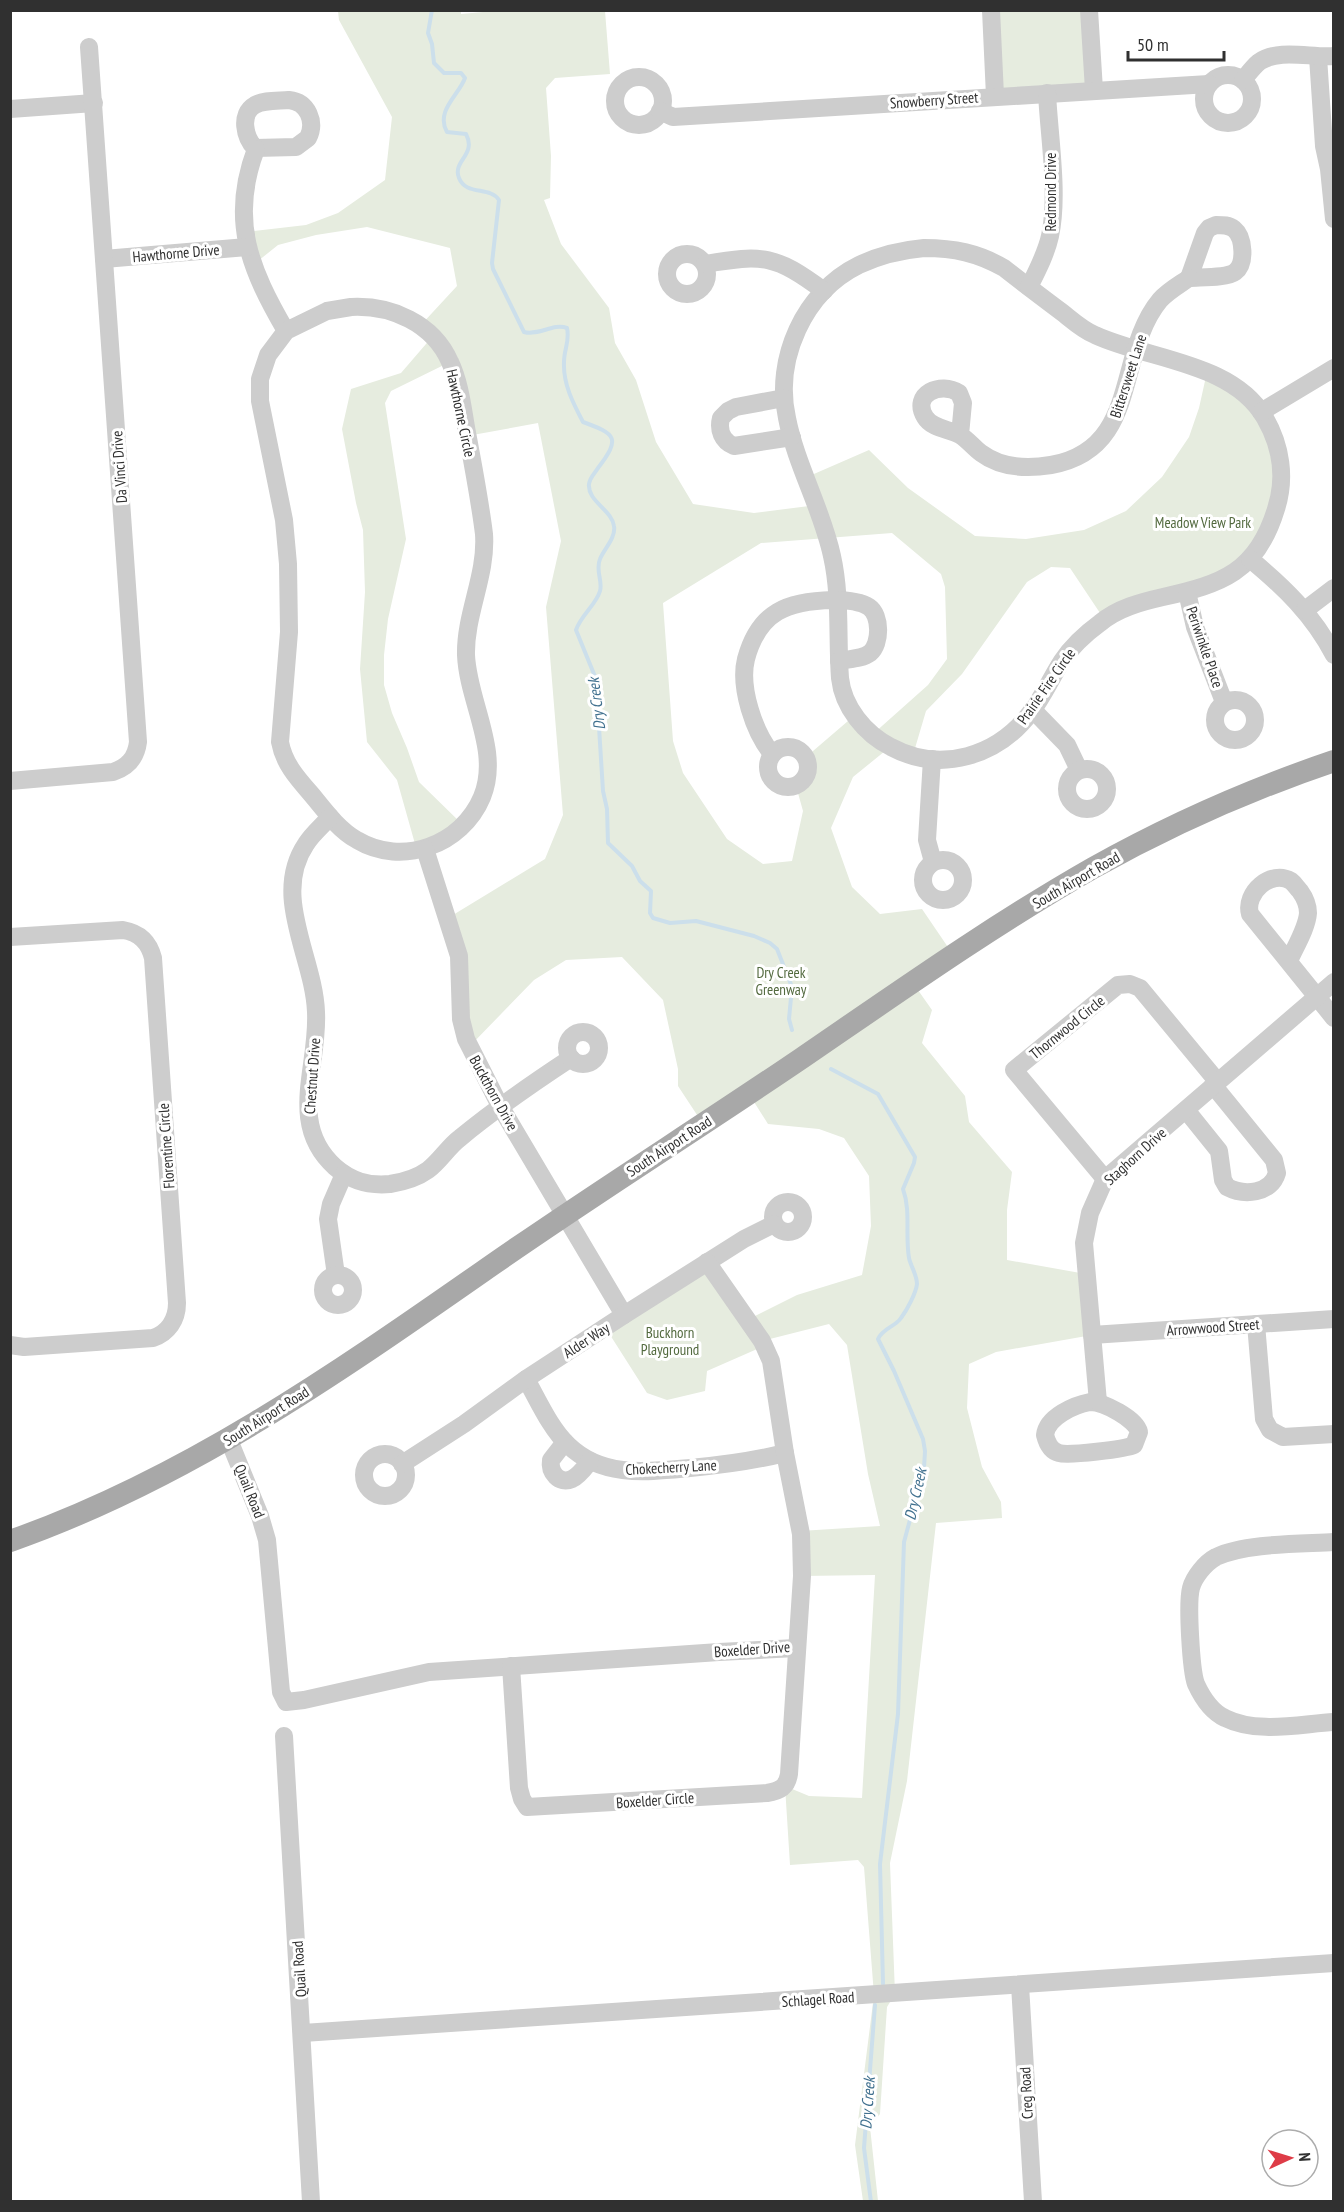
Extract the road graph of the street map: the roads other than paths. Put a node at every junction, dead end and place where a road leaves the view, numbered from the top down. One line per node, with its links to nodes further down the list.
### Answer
1 (991, 10): 9 (street)
2 (1089, 10): 7 (street)
3 (90, 47): 10 (street, Da Vinci Drive)
4 (1326, 57): 5 (street); 14 (street)
5 (1243, 80): 6 (street); 6 (street)
6 (1209, 84): 7 (street, Snowberry Street)
7 (1094, 90): 8 (street, Snowberry Street)
8 (1047, 93): 9 (street, Snowberry Street); 20 (street, Redmond Drive)
9 (995, 96): 12 (street, Snowberry Street)
10 (94, 103): 11 (street); 17 (street, Da Vinci Drive)
11 (10, 109)
12 (660, 111)
13 (256, 149): 16 (street)
14 (1331, 169): 15 (street)
15 (1334, 219)
16 (247, 247): 17 (street, Hawthorne Drive); 22 (street)
17 (105, 259): 42 (street, Da Vinci Drive)
18 (705, 264): 21 (street)
19 (1189, 278): 23 (street, Bittersweet Lane)
20 (1029, 287): 21 (street, Prairie Fire Circle); 23 (street, Prairie Fire Circle)
21 (824, 291): 25 (street, Prairie Fire Circle)
22 (286, 331): 43 (street, Hawthorne Circle); 44 (street, Hawthorne Circle)
23 (1136, 349): 26 (street, Prairie Fire Circle); 27 (street, Bittersweet Lane)
24 (1334, 368): 26 (street)
25 (784, 398): 28 (street, Prairie Fire Circle); 28 (street)
26 (1262, 412): 29 (street, Prairie Fire Circle)
27 (960, 435)
28 (792, 437): 32 (street, Prairie Fire Circle)
29 (1250, 560): 31 (street, Prairie Fire Circle); 33 (street)
30 (1334, 588): 33 (street)
31 (1187, 592): 36 (street, Periwinkle Place); 37 (street, Prairie Fire Circle)
32 (837, 600): 35 (street, Prairie Fire Circle); 35 (street); 38 (street)
33 (1305, 610): 34 (street)
34 (1334, 655)
35 (839, 661): 39 (street, Prairie Fire Circle)
36 (1224, 702)
37 (1033, 710): 39 (street, Prairie Fire Circle); 41 (street)
38 (772, 754)
39 (932, 759): 45 (street)
40 (1334, 761): 57 (main road, South Airport Road)
41 (1079, 770)
42 (10, 781)
43 (330, 817): 44 (street, Hawthorne Circle); 55 (street, Chestnut Drive)
44 (425, 849): 53 (street, Buckthorn Drive)
45 (933, 862)
46 (10, 937): 65 (street, Florentine Circle)
47 (1289, 961): 49 (street)
48 (1334, 982): 49 (street, Staghorn Drive)
49 (1317, 997): 50 (street); 52 (street, Staghorn Drive)
50 (1334, 1018)
51 (571, 1058): 53 (street, Chestnut Drive)
52 (1215, 1083): 54 (street, Staghorn Drive); 54 (street); 56 (street, Thornwood Circle)
53 (500, 1106): 55 (street, Chestnut Drive); 57 (street, Buckthorn Drive)
54 (1186, 1110): 56 (street, Staghorn Drive)
55 (344, 1174): 60 (street)
56 (1105, 1179): 64 (street, Staghorn Drive)
57 (565, 1214): 61 (street, Buckthorn Drive); 69 (main road, South Airport Road)
58 (774, 1224): 59 (street, Alder Way)
59 (707, 1262): 61 (street, Alder Way); 71 (street, Boxelder Drive)
60 (336, 1275)
61 (624, 1315): 66 (street, Alder Way)
62 (1334, 1319): 63 (street, Arrowwood Street)
63 (1256, 1324): 64 (street, Arrowwood Street); 68 (street)
64 (1092, 1335): 67 (street, Staghorn Drive)
65 (10, 1345)
66 (526, 1379): 70 (street, Chokecherry Lane); 73 (street, Alder Way)
67 (1098, 1402): 67 (street)
68 (1334, 1434)
69 (229, 1440): 74 (main road, South Airport Road); 78 (street, Quail Road)
70 (565, 1442): 72 (street, Chokecherry Lane); 72 (street)
71 (785, 1453): 72 (street, Chokecherry Lane); 76 (street, Boxelder Drive)
72 (590, 1461)
73 (402, 1464)
74 (10, 1541)
75 (1334, 1542): 79 (street)
76 (796, 1648): 77 (street, Boxelder Drive); 77 (street, Boxelder Circle)
77 (511, 1666): 78 (street, Boxelder Drive)
78 (304, 1700)
79 (1334, 1722)
80 (284, 1736): 83 (street, Quail Road)
81 (1334, 1963): 82 (street, Schlagel Road)
82 (1020, 1985): 83 (street, Schlagel Road); 85 (street, Creg Road)
83 (303, 2033): 84 (street, Quail Road)
84 (311, 2202)
85 (1033, 2202)

